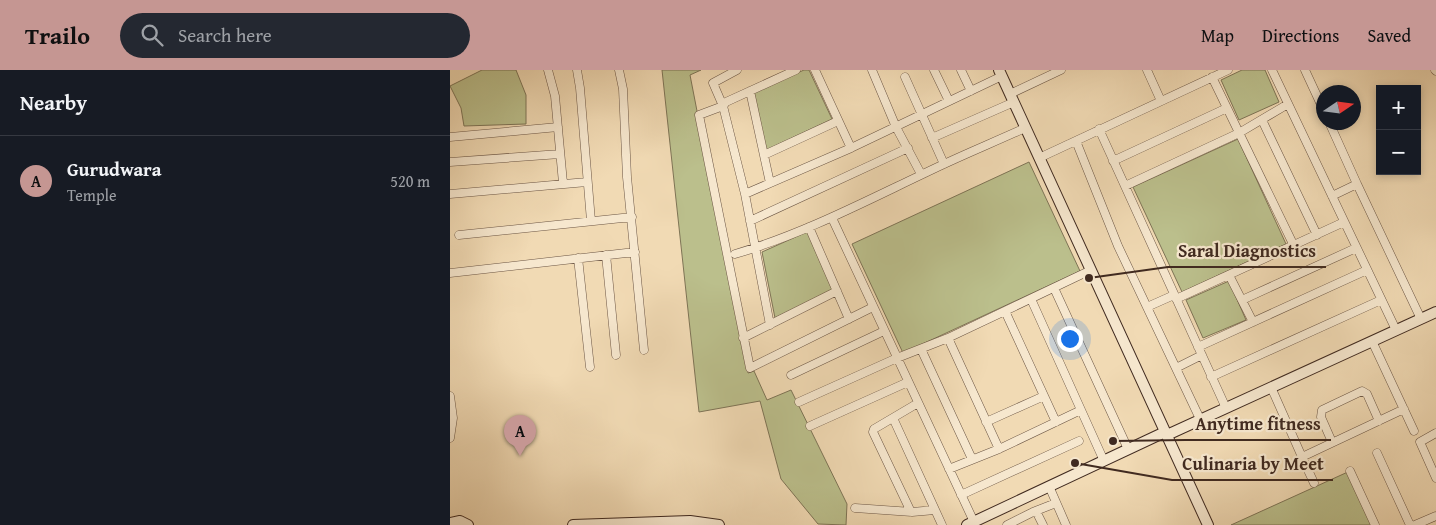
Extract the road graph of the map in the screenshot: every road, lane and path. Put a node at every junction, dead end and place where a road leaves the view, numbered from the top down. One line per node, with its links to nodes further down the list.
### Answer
1 (548, 70): 31 (street)
2 (577, 70): 49 (street)
3 (619, 70): 57 (street)
4 (737, 70): 26 (street)
5 (796, 70): 19 (street)
6 (815, 70): 30 (street)
7 (872, 70): 32 (street)
8 (934, 70): 23 (street)
9 (961, 70): 20 (street)
10 (1060, 70): 16 (street)
11 (1147, 70): 24 (street)
12 (1228, 70): 18 (street)
13 (1272, 70): 25 (street)
14 (1305, 70): 21 (street)
15 (1000, 73): 20 (street); 22 (street)
16 (1043, 74): 22 (street)
17 (905, 77): 28 (street)
18 (1212, 78): 24 (street); 27 (street)
19 (750, 91): 26 (street); 43 (street)
20 (971, 91): 23 (street)
21 (1316, 94)
22 (1012, 98): 33 (street); 38 (street)
23 (949, 101): 28 (street)
24 (1161, 101): 34 (street)
25 (1288, 104): 29 (street); 56 (street)
26 (723, 106): 55 (street); 92 (street)
27 (1227, 108): 36 (street); 45 (street)
28 (921, 115): 32 (street); 38 (street)
29 (1262, 120): 36 (street); 64 (street)
30 (838, 121): 40 (street); 43 (street)
31 (558, 127): 37 (street); 42 (street)
32 (896, 127): 40 (street); 41 (street)
33 (1025, 128): 44 (street); 47 (street)
34 (1099, 129): 39 (street); 45 (street)
35 (1333, 130): 52 (street)
36 (1239, 133): 53 (street); 65 (street)
37 (450, 137)
38 (932, 138): 47 (street)
39 (1076, 141): 44 (street); 83 (street)
40 (851, 148): 51 (street)
41 (908, 148): 48 (street); 60 (street)
42 (560, 154): 46 (street); 50 (street)
43 (764, 155): 51 (street)
44 (1039, 158): 72 (street)
45 (1113, 161): 53 (street)
46 (450, 162)
47 (944, 164): 48 (street)
48 (921, 174): 58 (street)
49 (587, 182): 50 (street); 59 (street)
50 (563, 183): 54 (street)
51 (770, 184): 55 (street)
52 (1357, 184): 56 (street); 87 (street)
53 (1125, 186): 78 (street)
54 (450, 194)
55 (745, 194): 60 (street)
56 (1332, 196): 61 (street)
57 (632, 217): 59 (street); 68 (street)
58 (832, 218): 62 (street); 82 (street)
59 (591, 221): 63 (street)
60 (750, 221): 66 (street)
61 (1344, 222): 64 (street); 67 (street)
62 (809, 227): 66 (street); 77 (street)
63 (459, 235)
64 (1317, 235): 65 (street)
65 (1294, 246): 75 (street)
66 (755, 248): 69 (street); 89 (street)
67 (1356, 248): 73 (street); 80 (street)
68 (635, 252): 70 (street); 97 (street)
69 (735, 254)
70 (606, 256): 71 (street); 98 (street)
71 (578, 258): 74 (street); 101 (street)
72 (1091, 270): 76 (street); 123 (street)
73 (1367, 270): 81 (street); 88 (street)
74 (450, 273)
75 (1229, 275): 78 (street); 80 (street)
76 (1054, 288): 79 (street); 127 (street)
77 (837, 291): 86 (street); 89 (street)
78 (1175, 297): 83 (street); 95 (street)
79 (1031, 298): 84 (street); 113 (street)
80 (1242, 300): 88 (street)
81 (1381, 300): 90 (street); 104 (street)
82 (873, 307): 86 (street); 91 (street)
83 (1147, 307): 102 (street)
84 (1005, 311): 93 (street); 108 (street)
85 (1436, 312): 87 (street)
86 (849, 319): 92 (street)
87 (1421, 319): 90 (street)
88 (1253, 322): 95 (street)
89 (770, 325): 92 (street)
90 (1396, 330): 94 (street)
91 (884, 331): 100 (street); 103 (street)
92 (743, 338)
93 (948, 338): 96 (street); 117 (street)
94 (1372, 341): 106 (street); 112 (street)
95 (1198, 347): 99 (street)
96 (921, 349): 100 (street); 130 (street)
97 (644, 350)
98 (616, 355)
99 (1202, 355): 102 (street); 104 (street)
100 (897, 358): 105 (street); 109 (street)
101 (590, 367)
102 (1176, 368): 115 (street)
103 (791, 375)
104 (1211, 377): 111 (street)
105 (908, 382): 110 (street); 119 (street)
106 (1271, 387): 111 (street); 129 (street)
107 (450, 396): 121 (street)
108 (1044, 396): 117 (street); 118 (street)
109 (799, 402)
110 (918, 403): 114 (street); 132 (street)
111 (1226, 408): 115 (street)
112 (1404, 409): 116 (street); 120 (street)
113 (1081, 410): 118 (street); 131 (street)
114 (893, 418): 140 (street); 141 (street)
115 (1201, 421): 123 (street)
116 (1379, 421): 125 (street); 125 (street)
117 (986, 422): 126 (street)
118 (1056, 422): 126 (street)
119 (810, 426)
120 (1414, 431)
121 (450, 432)
122 (1436, 433): 134 (street)
123 (1166, 434): 127 (street); 154 (street)
124 (1079, 441): 137 (street)
125 (1332, 442): 129 (street)
126 (998, 449): 130 (street)
127 (1128, 449): 131 (street)
128 (1377, 453): 156 (street)
129 (1302, 457): 135 (street)
130 (972, 459): 132 (street)
131 (1104, 461): 136 (street)
132 (949, 469): 137 (street)
133 (1350, 471): 155 (street)
134 (1436, 478)
135 (1314, 483)
136 (1049, 486): 138 (street); 146 (street)
137 (961, 495): 146 (street)
138 (1056, 503): 142 (street); 153 (street)
139 (855, 508): 141 (street)
140 (935, 510): 141 (street); 150 (street)
141 (911, 512)
142 (1033, 512): 151 (street); 152 (street)
143 (1436, 516): 157 (street)
144 (450, 522): 147 (street)
145 (640, 524): 148 (street); 149 (street)
146 (969, 524)
147 (468, 525)
148 (573, 525)
149 (718, 525)
150 (942, 525)
151 (1007, 525)
152 (1043, 525)
153 (1066, 525)
154 (1208, 525)
155 (1375, 525)
156 (1410, 525)
157 (1415, 525)

